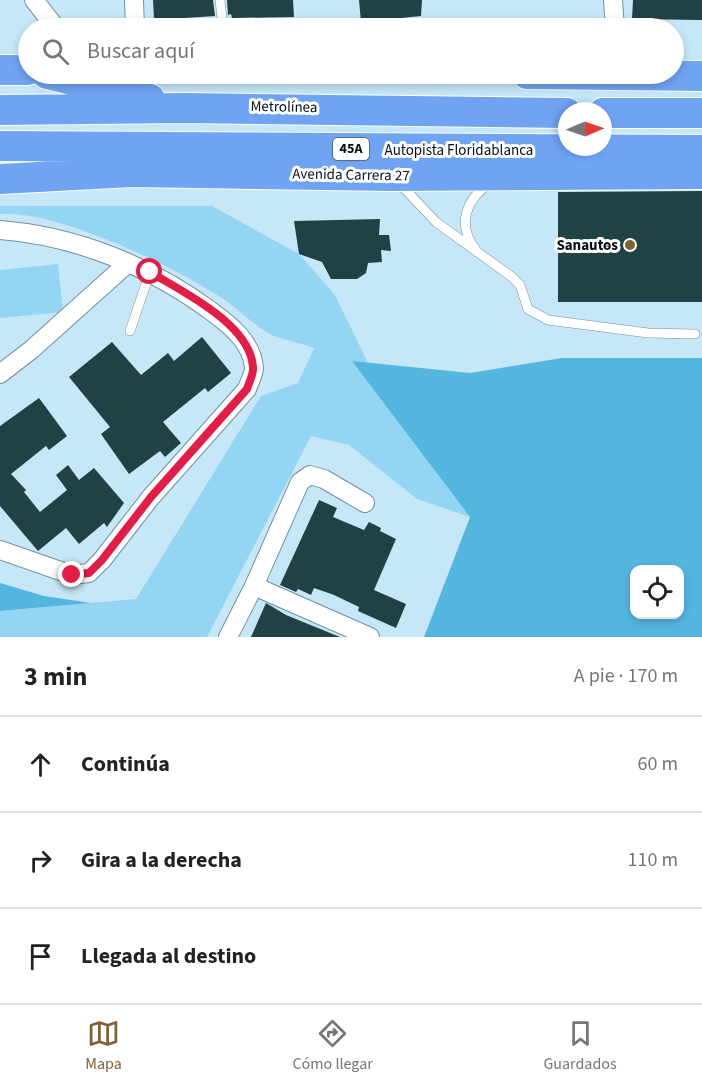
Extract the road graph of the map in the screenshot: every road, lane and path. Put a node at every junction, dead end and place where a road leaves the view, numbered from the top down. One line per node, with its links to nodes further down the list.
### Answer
1 (34, 0): 5 (street)
2 (135, 0): 6 (street)
3 (220, 0): 7 (lane)
4 (613, 0): 8 (street)
5 (48, 18)
6 (135, 18)
7 (222, 18)
8 (614, 18)
9 (0, 70): 10 (highway)
10 (18, 70)
11 (684, 76): 12 (highway)
12 (702, 76)
13 (88, 84): 14 (highway)
14 (185, 108): 15 (highway); 16 (highway)
15 (0, 110)
16 (558, 113)
17 (702, 113): 18 (highway)
18 (612, 118)
19 (612, 118): 20 (lane)
20 (702, 122)
21 (0, 136): 22 (lane)
22 (14, 141): 23 (highway, Autopista Floridablanca / 45A)
23 (702, 150)
24 (509, 174): 25 (highway, Avenida Carrera 27); 26 (highway, Avenida Carrera 27); 29 (lane)
25 (702, 174)
26 (392, 176): 27 (highway, Avenida Carrera 27); 29 (lane)
27 (0, 179)
28 (0, 230): 30 (street)
29 (483, 258): 33 (lane)
30 (128, 263): 31 (street); 34 (street)
31 (150, 272): 32 (lane); 36 (street)
32 (130, 331)
33 (696, 334)
34 (0, 374)
35 (366, 503): 37 (street)
36 (0, 550)
37 (254, 586): 38 (street); 39 (street)
38 (228, 637)
39 (370, 637)

